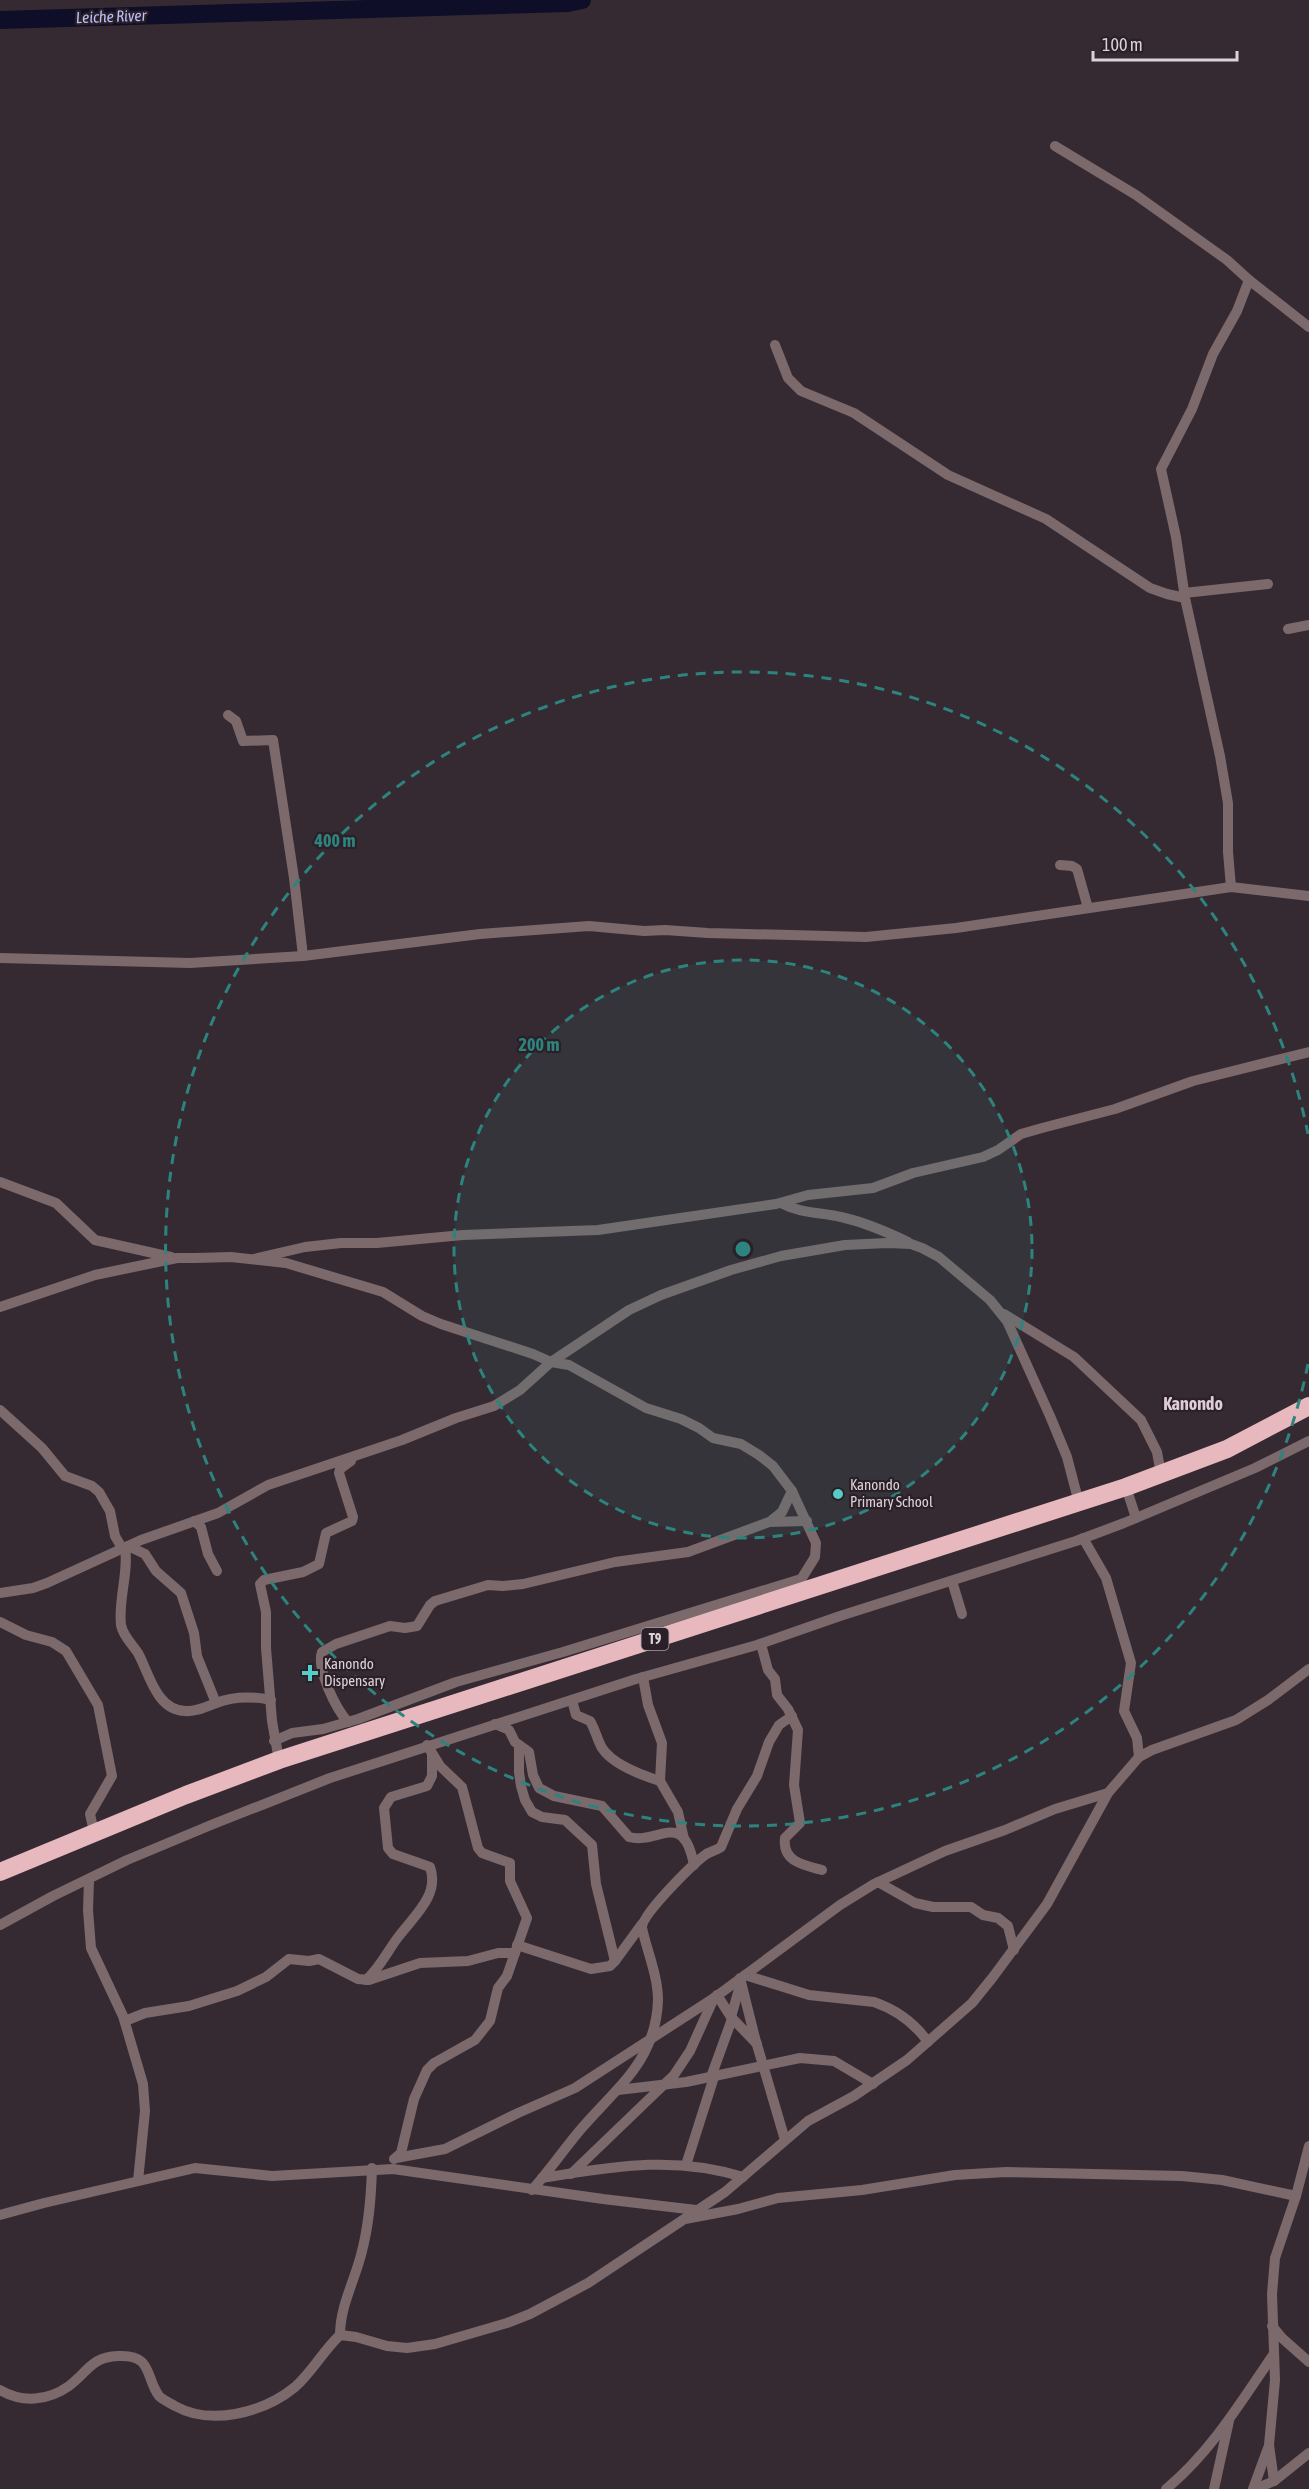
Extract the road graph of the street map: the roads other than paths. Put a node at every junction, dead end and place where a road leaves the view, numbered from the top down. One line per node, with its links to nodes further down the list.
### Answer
1 (1055, 146): 2 (street)
2 (1249, 280): 3 (street); 6 (street)
3 (1309, 327)
4 (775, 345): 6 (street)
5 (1268, 584): 6 (street)
6 (1185, 595): 11 (street)
7 (1309, 625): 8 (street)
8 (1288, 629)
9 (228, 715): 14 (street)
10 (1060, 865): 13 (street)
11 (1231, 887): 12 (street); 13 (street)
12 (1309, 896)
13 (1088, 908): 14 (street)
14 (303, 956): 15 (street)
15 (0, 958)
16 (1309, 1052): 18 (street)
17 (0, 1182): 20 (street)
18 (781, 1203): 19 (street); 21 (street)
19 (911, 1244): 23 (street); 24 (street)
20 (177, 1258): 21 (street); 22 (street)
21 (254, 1259): 24 (street)
22 (0, 1307)
23 (1001, 1312): 29 (street); 32 (street)
24 (551, 1362): 28 (street); 31 (street)
25 (1309, 1406): 29 (highway, T9)
26 (0, 1410): 38 (street)
27 (1309, 1441): 33 (street)
28 (357, 1456): 34 (street); 49 (street)
29 (1161, 1474): 30 (highway, T9)
30 (1126, 1487): 32 (highway, T9); 33 (street)
31 (792, 1491): 35 (street); 36 (street)
32 (1078, 1503): 43 (highway, T9)
33 (1136, 1518): 37 (street)
34 (194, 1521): 38 (street); 39 (street)
35 (807, 1521): 36 (street); 40 (street)
36 (769, 1522): 53 (street)
37 (1083, 1538): 41 (street); 58 (street)
38 (125, 1547): 42 (street); 51 (street); 51 (street)
39 (217, 1571)
40 (801, 1579): 43 (street); 53 (street)
41 (952, 1581): 44 (street); 46 (street)
42 (0, 1593)
43 (791, 1595): 59 (highway, T9)
44 (962, 1614)
45 (0, 1622): 62 (street)
46 (761, 1644): 48 (street); 52 (street)
47 (1309, 1669): 58 (street)
48 (643, 1677): 50 (street); 60 (street)
49 (271, 1700): 51 (street); 55 (street)
50 (572, 1700): 54 (street); 60 (street)
51 (216, 1703)
52 (792, 1716): 64 (street); 65 (street)
53 (348, 1722): 55 (street)
54 (495, 1724): 56 (street); 57 (street)
55 (274, 1742): 59 (street)
56 (519, 1745): 63 (street); 73 (street)
57 (430, 1750): 67 (street); 71 (street); 75 (street)
58 (1139, 1757): 61 (street)
59 (279, 1760): 62 (highway, T9)
60 (660, 1781): 63 (street)
61 (1108, 1794): 68 (street); 72 (street)
62 (94, 1832): 66 (highway, T9)
63 (684, 1839): 64 (street)
64 (694, 1865): 70 (street)
65 (822, 1870)
66 (0, 1872)
67 (89, 1880): 69 (street); 78 (street)
68 (878, 1882): 72 (street); 74 (street)
69 (0, 1924)
70 (642, 1924): 73 (street); 79 (street)
71 (516, 1949): 73 (street); 75 (street); 89 (street)
72 (1014, 1950): 80 (street)
73 (615, 1961)
74 (742, 1978): 76 (street); 77 (street); 80 (street); 81 (street)
75 (366, 1980): 78 (street)
76 (716, 1996): 77 (street); 79 (street); 85 (street)
77 (732, 2018): 81 (street); 83 (street)
78 (124, 2021): 95 (street)
79 (653, 2036): 86 (street); 89 (street)
80 (928, 2042): 84 (street)
81 (757, 2044): 82 (street)
82 (763, 2064): 83 (street); 84 (street); 87 (street)
83 (713, 2077): 85 (street); 90 (street)
84 (873, 2084): 87 (street)
85 (663, 2085): 86 (street); 92 (street)
86 (618, 2090): 94 (street)
87 (785, 2140): 93 (street)
88 (1309, 2146): 97 (street)
89 (396, 2158): 91 (street)
90 (686, 2165): 92 (street); 93 (street)
91 (375, 2168): 95 (street); 96 (street); 102 (street)
92 (571, 2174): 94 (street)
93 (743, 2177): 98 (street)
94 (542, 2178): 96 (street)
95 (138, 2181): 99 (street)
96 (532, 2190): 98 (street)
97 (1296, 2196): 100 (street); 101 (street)
98 (696, 2210): 100 (street)
99 (0, 2215)
100 (681, 2220): 102 (street)
101 (1272, 2326): 103 (street); 104 (street)
102 (340, 2335): 105 (street)
103 (1273, 2354): 106 (street); 107 (street)
104 (1309, 2362)
105 (0, 2390)
106 (1230, 2418): 110 (street); 111 (street)
107 (1269, 2445): 109 (street); 112 (street)
108 (1309, 2453): 109 (street)
109 (1274, 2481): 112 (street)
110 (1166, 2489)
111 (1214, 2489)
112 (1254, 2489)

